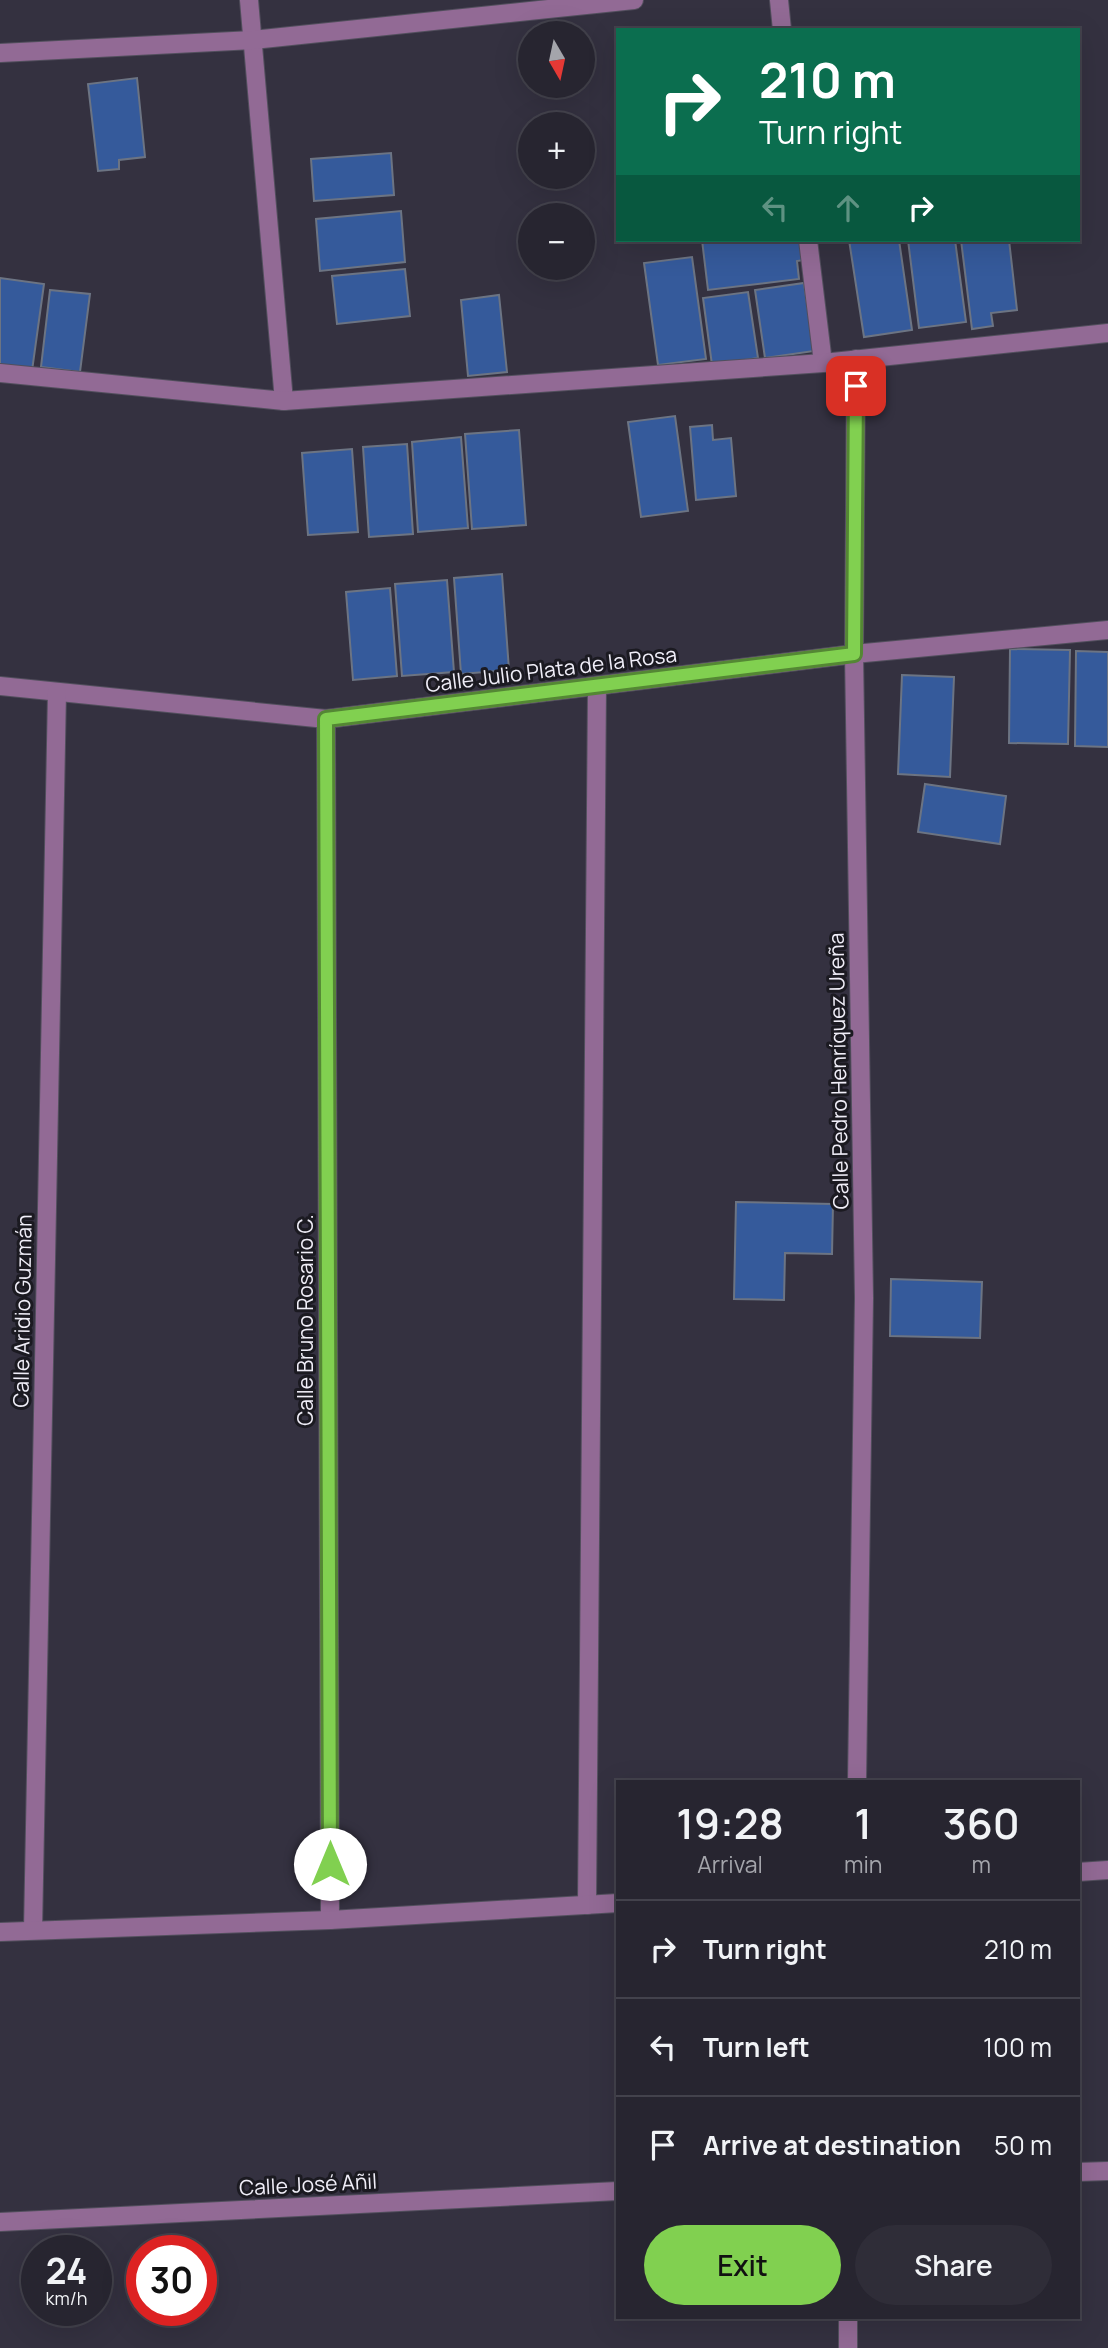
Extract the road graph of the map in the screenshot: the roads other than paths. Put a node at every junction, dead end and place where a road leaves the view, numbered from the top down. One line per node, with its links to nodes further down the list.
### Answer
1 (249, 0): 5 (street)
2 (634, 0): 5 (street)
3 (779, 0): 4 (street)
4 (782, 28)
5 (253, 40): 6 (street); 12 (street)
6 (0, 53)
7 (808, 242): 10 (street)
8 (1108, 333): 9 (street)
9 (856, 359): 10 (street); 14 (street, Calle Pedro Henríquez Ureña)
10 (823, 363): 12 (street)
11 (0, 373): 12 (street)
12 (284, 401)
13 (1108, 630): 14 (street, Calle Julio Plata de la Rosa)
14 (854, 654): 15 (street, Calle Julio Plata de la Rosa); 19 (street, Calle Pedro Henríquez Ureña)
15 (597, 686): 18 (street, Calle Julio Plata de la Rosa); 23 (street)
16 (0, 687): 17 (street, Calle Julio Plata de la Rosa)
17 (57, 692): 18 (street, Calle Julio Plata de la Rosa); 25 (street, Calle Aridio Guzmán)
18 (326, 719): 24 (street, Calle Bruno Rosario C.)
19 (857, 1780)
20 (1108, 1870): 21 (street)
21 (1080, 1872)
22 (616, 1903): 23 (street)
23 (587, 1905): 24 (street)
24 (330, 1920): 25 (street)
25 (33, 1930): 26 (street)
26 (0, 1932)
27 (1108, 2171): 28 (street)
28 (1080, 2172)
29 (616, 2191): 30 (street, Calle José Añil)
30 (0, 2221)
31 (848, 2319): 32 (street)
32 (848, 2348)

